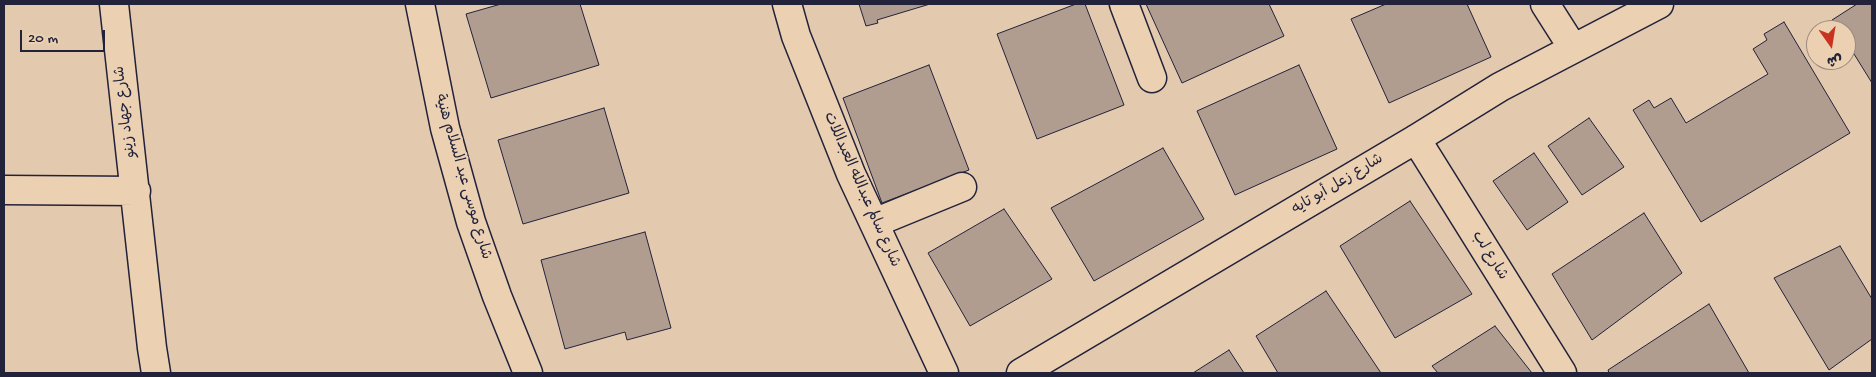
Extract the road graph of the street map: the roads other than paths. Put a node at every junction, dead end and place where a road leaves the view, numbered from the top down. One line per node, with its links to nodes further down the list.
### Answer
1 (114, 4): 12 (street, شارع جهاد زينو)
2 (420, 4): 15 (street, شارع موسى عبد السلام هنية)
3 (787, 4): 13 (street, شارع سالم عبدالله العبداللات)
4 (1124, 4): 8 (street)
5 (1545, 4): 7 (street)
6 (1659, 4): 7 (street, شارع زعل أبو تايه)
7 (1573, 48): 9 (street, شارع زعل أبو تايه)
8 (1152, 78)
9 (1416, 139): 17 (street, شارع زعل أبو تايه); 18 (street, شارع لب)
10 (962, 187): 13 (street)
11 (4, 190): 12 (street)
12 (136, 191): 14 (street, شارع جهاد زينو)
13 (874, 223): 16 (street, شارع سالم عبدالله العبداللات)
14 (156, 373)
15 (528, 373)
16 (944, 373)
17 (1021, 373)
18 (1562, 373)

